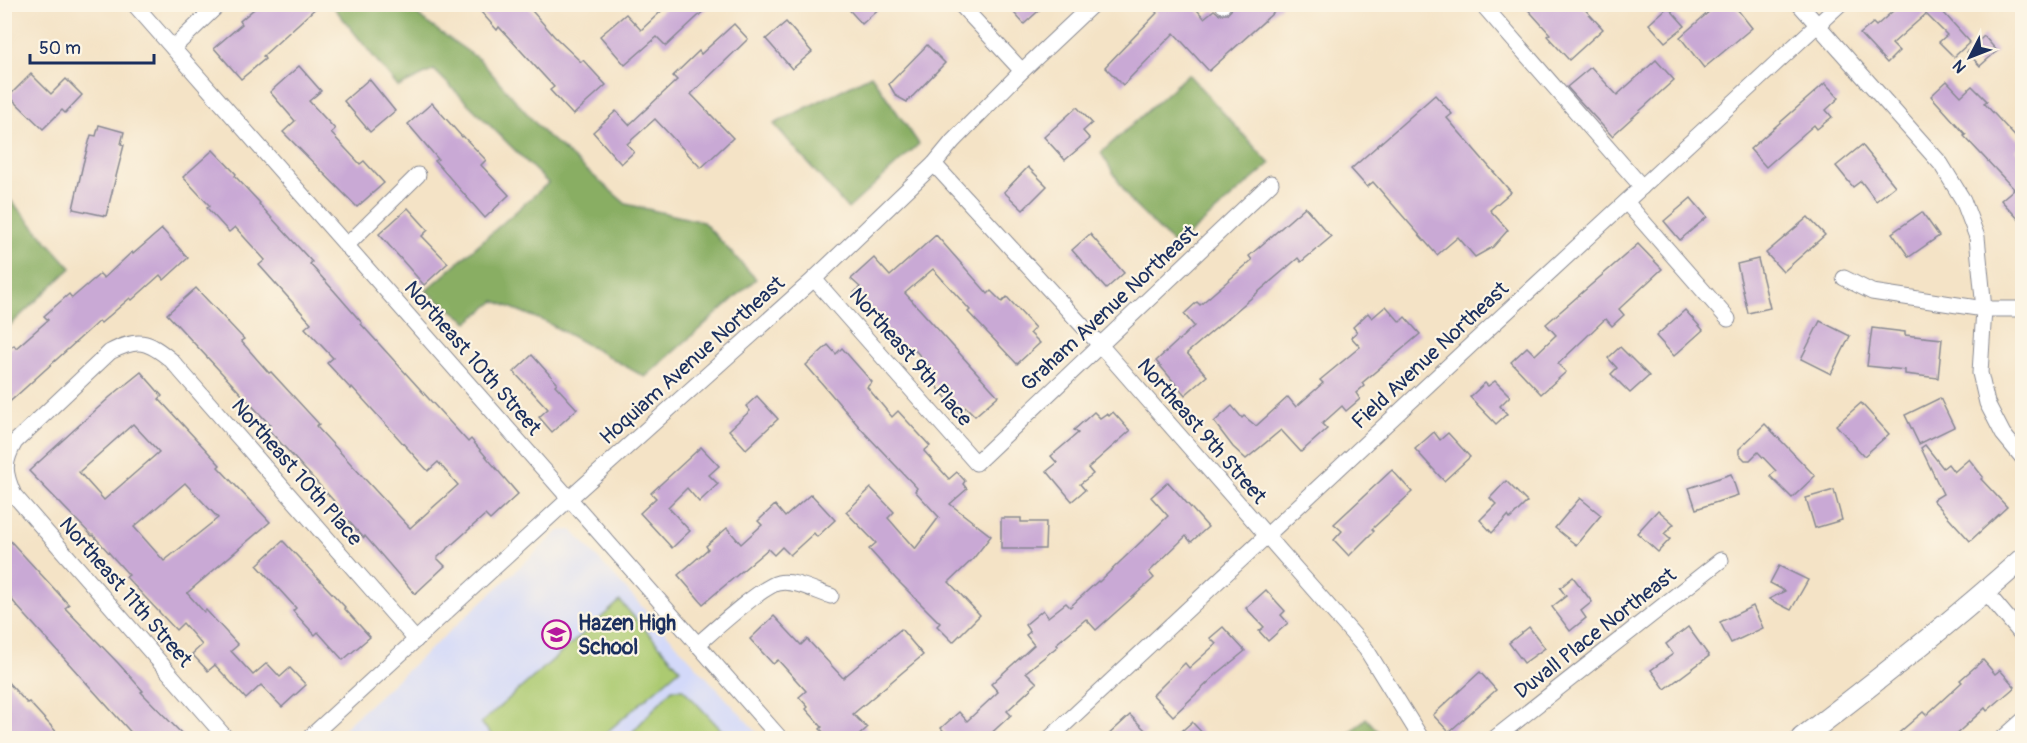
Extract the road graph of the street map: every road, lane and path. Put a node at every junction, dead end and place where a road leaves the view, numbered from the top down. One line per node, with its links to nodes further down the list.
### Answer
1 (134, 4): 9 (street, Northeast 10th Street)
2 (219, 4): 9 (street)
3 (960, 4): 10 (street)
4 (1093, 4): 10 (street, Hoquiam Avenue Northeast)
5 (1482, 4): 14 (street)
6 (1799, 4): 8 (street)
7 (1840, 4): 8 (street, Field Avenue Northeast)
8 (1817, 25): 14 (street, Field Avenue Northeast); 19 (street)
9 (173, 48): 16 (street, Northeast 10th Street)
10 (1022, 71): 11 (street, Hoquiam Avenue Northeast)
11 (934, 164): 18 (street, Hoquiam Avenue Northeast); 22 (street, Northeast 9th Street)
12 (418, 175): 16 (street)
13 (1271, 183): 22 (street, Graham Avenue Northeast)
14 (1642, 187): 15 (street, Field Avenue Northeast)
15 (1626, 202): 21 (street); 27 (street, Field Avenue Northeast)
16 (346, 246): 26 (street, Northeast 10th Street)
17 (1844, 278): 19 (street)
18 (814, 279): 24 (street, Northeast 9th Place); 26 (street, Hoquiam Avenue Northeast)
19 (1984, 309): 20 (street); 23 (street)
20 (2022, 309)
21 (1728, 320)
22 (1100, 345): 24 (street, Graham Avenue Northeast); 27 (street, Northeast 9th Street)
23 (2022, 457)
24 (976, 463)
25 (5, 467): 33 (street, Northeast 10th Place); 36 (street, Northeast 11th Street)
26 (569, 499): 33 (street, Hoquiam Avenue Northeast); 34 (street, Northeast 10th Street)
27 (1267, 537): 39 (street, Field Avenue Northeast); 40 (street, Northeast 9th Street)
28 (2022, 559): 30 (main road)
29 (1721, 560): 41 (street, Duvall Place Northeast)
30 (1986, 592): 32 (street); 42 (main road)
31 (831, 596): 34 (street)
32 (2022, 635)
33 (416, 640): 37 (street, Hoquiam Avenue Northeast)
34 (697, 645): 38 (street, Northeast 10th Street)
35 (2022, 721): 43 (street)
36 (226, 738)
37 (309, 738)
38 (780, 738)
39 (1050, 738)
40 (1421, 738)
41 (1495, 738)
42 (1802, 738)
43 (2003, 738)

